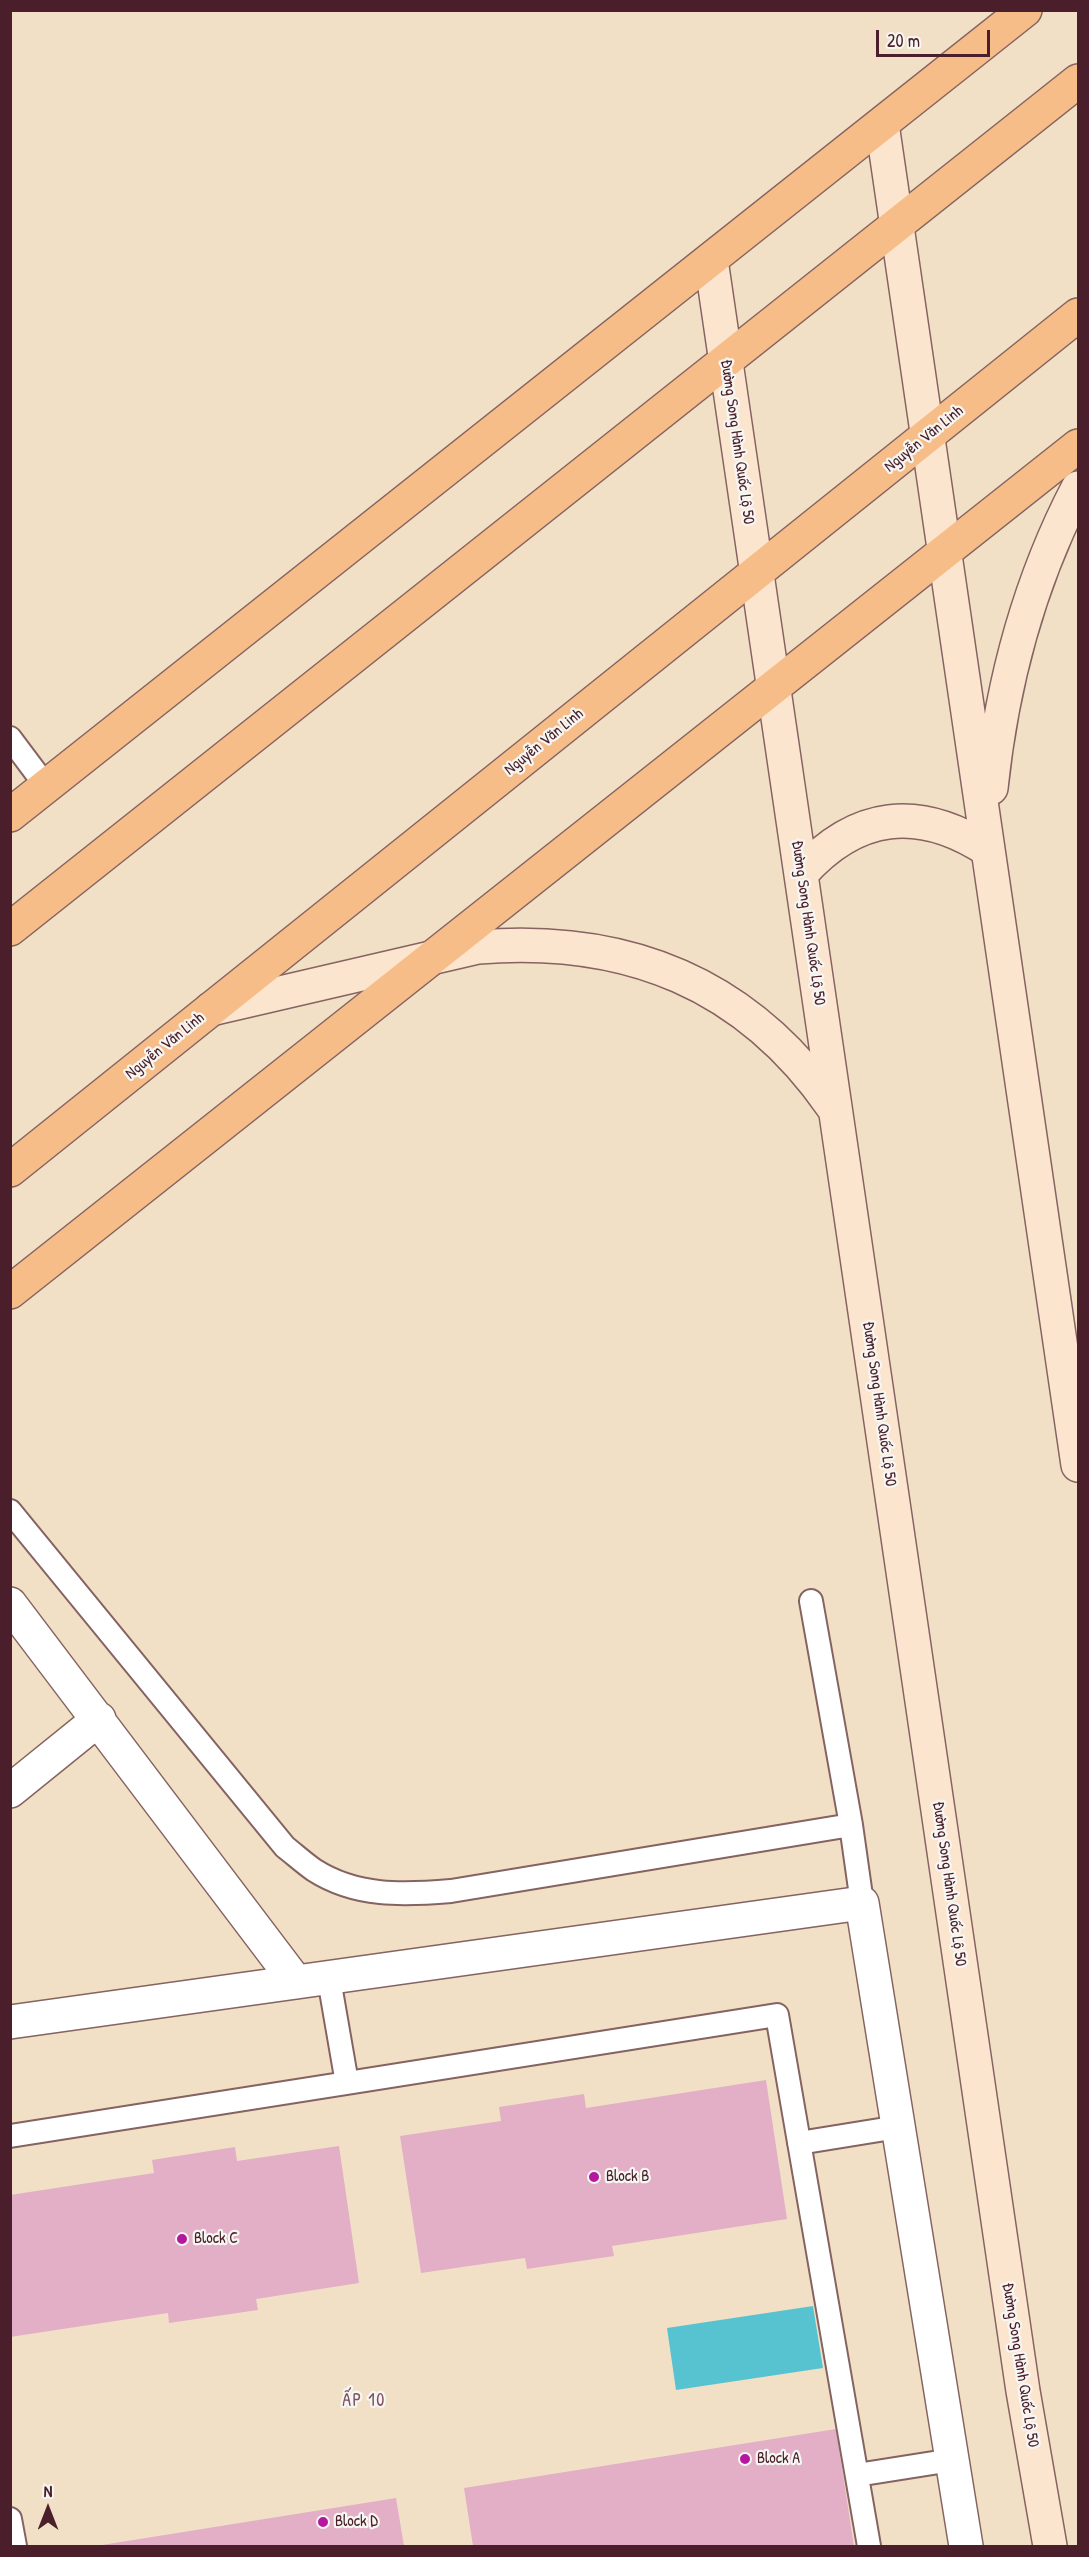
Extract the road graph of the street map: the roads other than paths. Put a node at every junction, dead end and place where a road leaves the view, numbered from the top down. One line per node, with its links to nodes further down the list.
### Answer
1 (1025, 10): 3 (main road)
2 (1078, 81): 4 (main road)
3 (882, 124): 4 (main road); 5 (main road)
4 (897, 225): 7 (main road); 8 (main road)
5 (711, 260): 7 (main road, Đường Song Hành Quốc Lộ 50); 15 (main road)
6 (1078, 315): 8 (main road, Nguyễn Văn Linh)
7 (726, 362): 12 (main road, Đường Song Hành Quốc Lộ 50); 19 (main road)
8 (927, 436): 11 (main road); 12 (main road, Nguyễn Văn Linh)
9 (1078, 446): 11 (main road)
10 (1078, 488): 17 (main road)
11 (945, 553): 13 (main road); 17 (main road)
12 (756, 572): 13 (main road, Đường Song Hành Quốc Lộ 50); 21 (main road, Nguyễn Văn Linh)
13 (774, 689): 18 (main road, Đường Song Hành Quốc Lộ 50); 20 (main road)
14 (10, 738): 15 (lane)
15 (46, 786): 16 (main road)
16 (10, 815)
17 (988, 850): 18 (main road); 25 (main road)
18 (801, 874): 22 (main road, Đường Song Hành Quốc Lộ 50)
19 (10, 929)
20 (439, 955): 21 (main road); 22 (main road); 24 (main road)
21 (212, 1009): 23 (main road, Nguyễn Văn Linh)
22 (836, 1111): 46 (main road, Đường Song Hành Quốc Lộ 50)
23 (10, 1170)
24 (10, 1292)
25 (1078, 1465)
26 (10, 1511): 31 (lane)
27 (811, 1601): 31 (lane)
28 (10, 1604): 29 (street)
29 (99, 1719): 30 (street); 34 (street)
30 (10, 1791)
31 (850, 1825): 32 (lane)
32 (862, 1903): 33 (street); 37 (street)
33 (329, 1979): 34 (street); 36 (lane)
34 (297, 1982): 35 (street)
35 (10, 2022)
36 (347, 2083): 38 (lane); 39 (lane)
37 (898, 2127): 39 (lane); 40 (street)
38 (10, 2136)
39 (799, 2143): 41 (lane)
40 (952, 2460): 41 (lane); 45 (street)
41 (857, 2475): 44 (lane)
42 (10, 2519): 43 (lane)
43 (15, 2547)
44 (869, 2547)
45 (966, 2547)
46 (1050, 2547)

